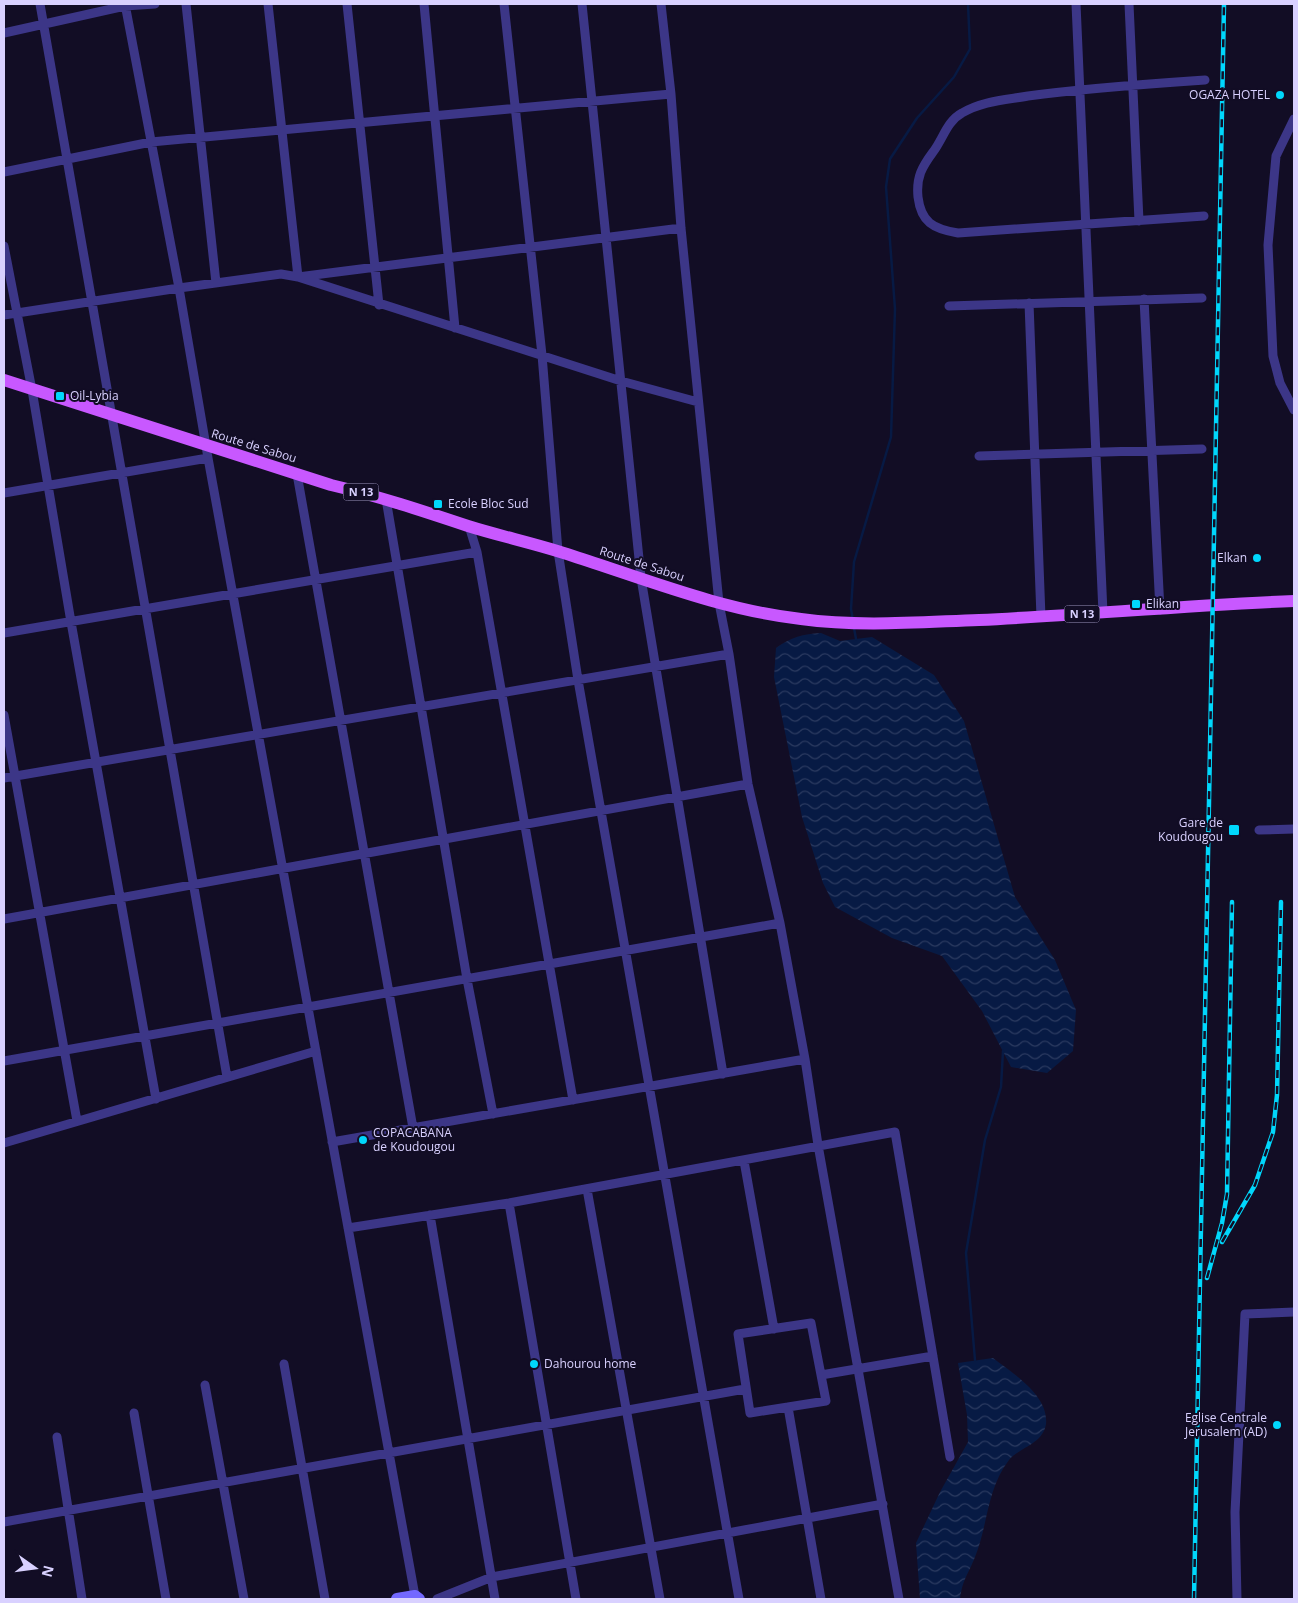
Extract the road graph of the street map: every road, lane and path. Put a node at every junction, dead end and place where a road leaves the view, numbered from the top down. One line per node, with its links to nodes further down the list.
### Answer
1 (40, 4): 13 (street)
2 (154, 4): 12 (street)
3 (186, 4): 25 (street)
4 (268, 4): 24 (street)
5 (347, 4): 23 (street)
6 (424, 4): 21 (street)
7 (504, 4): 20 (street)
8 (582, 4): 19 (street)
9 (661, 4): 18 (street)
10 (1076, 4): 17 (street)
11 (1130, 4): 16 (street)
12 (125, 5): 13 (street); 26 (street)
13 (43, 23): 14 (street); 27 (street)
14 (4, 33)
15 (1206, 80): 16 (street)
16 (1133, 85): 17 (street); 30 (street)
17 (1080, 89): 31 (street); 31 (street)
18 (671, 94): 19 (street); 32 (street)
19 (592, 101): 20 (street); 33 (street)
20 (515, 108): 21 (street); 35 (street)
21 (434, 115): 23 (street); 36 (street)
22 (1294, 119): 56 (street)
23 (360, 122): 24 (street); 37 (street)
24 (281, 129): 25 (street); 38 (street)
25 (200, 137): 26 (street); 39 (street)
26 (151, 142): 27 (street); 40 (street)
27 (67, 159): 28 (street); 43 (street)
28 (4, 172)
29 (1204, 216): 30 (street)
30 (1139, 221): 31 (street)
31 (1086, 225): 44 (street)
32 (681, 228): 33 (street); 55 (street)
33 (606, 238): 35 (street); 53 (street)
34 (4, 246): 48 (street)
35 (530, 248): 36 (street); 51 (street)
36 (448, 258): 37 (street); 50 (street)
37 (375, 267): 38 (street); 46 (street)
38 (298, 277): 39 (street); 46 (street)
39 (216, 283): 40 (street)
40 (179, 288): 43 (street); 60 (street)
41 (1202, 298): 42 (street)
42 (1144, 300): 44 (street); 59 (street)
43 (93, 301): 48 (street); 57 (street)
44 (1090, 301): 45 (street); 61 (street)
45 (1029, 303): 47 (street); 62 (street)
46 (379, 305): 50 (street)
47 (949, 306)
48 (17, 313): 49 (street); 54 (street)
49 (4, 315)
50 (455, 328): 51 (street)
51 (542, 355): 53 (street); 70 (street)
52 (4, 380): 54 (main road, Route de Sabou / N 13)
53 (621, 381): 55 (street); 73 (street)
54 (32, 390): 57 (main road, Route de Sabou / N 13); 66 (street)
55 (698, 402): 77 (street)
56 (1294, 410)
57 (112, 416): 60 (main road, Route de Sabou / N 13); 64 (street)
58 (1202, 449): 59 (street)
59 (1152, 450): 61 (street); 79 (street)
60 (207, 452): 64 (street); 65 (main road, Route de Sabou / N 13); 75 (street)
61 (1096, 452): 62 (street); 80 (street)
62 (1036, 454): 63 (street); 81 (street)
63 (979, 456)
64 (122, 472): 66 (street); 78 (street)
65 (297, 474): 68 (main road, Route de Sabou / N 13); 74 (street)
66 (49, 485): 67 (street); 82 (street)
67 (4, 493)
68 (386, 498): 69 (main road, Route de Sabou / N 13); 72 (street)
69 (469, 526): 70 (main road, Route de Sabou / N 13); 71 (street)
70 (558, 551): 73 (main road, Route de Sabou / N 13); 86 (street)
71 (477, 552): 72 (street); 87 (street)
72 (397, 566): 74 (street); 88 (street)
73 (641, 578): 77 (main road, Route de Sabou / N 13); 85 (street)
74 (316, 580): 75 (street); 90 (street)
75 (232, 594): 78 (street); 91 (street)
76 (1294, 601): 79 (main road, Route de Sabou / N 13)
77 (719, 603): 81 (main road, Route de Sabou / N 13); 84 (street)
78 (146, 609): 82 (street); 92 (street)
79 (1160, 610): 80 (main road, Route de Sabou / N 13)
80 (1103, 613): 81 (main road, Route de Sabou / N 13)
81 (1042, 617)
82 (71, 622): 83 (street); 93 (street)
83 (4, 633)
84 (729, 654): 85 (street); 96 (street)
85 (656, 667): 86 (street); 97 (street)
86 (578, 680): 87 (street); 98 (street)
87 (501, 693): 88 (street); 99 (street)
88 (421, 707): 90 (street); 102 (street)
89 (4, 715): 94 (street)
90 (341, 720): 91 (street); 103 (street)
91 (258, 734): 92 (street); 104 (street)
92 (171, 749): 93 (street); 105 (street)
93 (97, 762): 94 (street); 106 (street)
94 (14, 776): 95 (street); 107 (street)
95 (4, 778)
96 (748, 784): 97 (street); 109 (street)
97 (677, 797): 98 (street); 110 (street)
98 (601, 811): 99 (street); 111 (street)
99 (524, 825): 102 (street); 112 (street)
100 (1294, 829): 101 (street)
101 (1259, 830)
102 (444, 839): 103 (street); 113 (street)
103 (364, 854): 104 (street); 114 (street)
104 (282, 868): 105 (street); 115 (street)
105 (194, 884): 106 (street); 116 (street)
106 (122, 898): 107 (street); 117 (street)
107 (39, 912): 108 (street); 118 (street)
108 (4, 919)
109 (780, 923): 110 (street); 120 (street)
110 (701, 937): 111 (street); 122 (street)
111 (625, 951): 112 (street); 124 (street)
112 (548, 964): 113 (street); 126 (street)
113 (468, 978): 114 (street); 127 (street)
114 (388, 993): 115 (street); 129 (street)
115 (308, 1007): 116 (street); 119 (street)
116 (219, 1023): 117 (street); 123 (street)
117 (146, 1036): 118 (street); 125 (street)
118 (63, 1050): 121 (street); 128 (street)
119 (316, 1051): 123 (street); 130 (street)
120 (805, 1059): 122 (street); 132 (street)
121 (4, 1062)
122 (723, 1074): 124 (street)
123 (228, 1077): 125 (street)
124 (648, 1087): 126 (street); 134 (street)
125 (156, 1099): 128 (street)
126 (573, 1100): 127 (street)
127 (493, 1114): 129 (street)
128 (77, 1121): 131 (street)
129 (413, 1128): 130 (street)
130 (332, 1142): 138 (street)
131 (4, 1143)
132 (818, 1145): 133 (street); 141 (street); 143 (street)
133 (744, 1161): 134 (street); 140 (street)
134 (665, 1175): 135 (street); 147 (street)
135 (587, 1189): 136 (street); 149 (street)
136 (509, 1203): 137 (street); 151 (street)
137 (430, 1215): 138 (street); 153 (street)
138 (348, 1228): 154 (street)
139 (1294, 1312): 180 (street)
140 (774, 1329): 144 (street); 146 (street)
141 (933, 1356): 143 (street); 155 (street)
142 (284, 1364): 156 (street)
143 (859, 1368): 144 (street); 159 (street)
144 (821, 1375): 148 (street)
145 (205, 1385): 157 (street)
146 (744, 1389): 147 (street); 148 (street)
147 (704, 1396): 149 (street); 163 (street)
148 (788, 1407): 161 (street)
149 (627, 1409): 151 (street); 164 (street)
150 (134, 1413): 158 (street)
151 (547, 1423): 153 (street); 165 (street)
152 (58, 1437): 160 (street)
153 (468, 1437): 154 (street); 166 (street)
154 (388, 1451): 156 (street); 167 (street)
155 (950, 1457)
156 (302, 1467): 157 (street); 171 (street)
157 (222, 1482): 158 (street); 170 (street)
158 (148, 1495): 160 (street); 169 (street)
159 (883, 1504): 161 (street); 179 (street)
160 (68, 1510): 162 (street); 168 (street)
161 (807, 1518): 163 (street); 178 (street)
162 (4, 1522)
163 (727, 1533): 164 (street); 177 (street)
164 (651, 1547): 165 (street); 176 (street)
165 (570, 1563): 166 (street); 175 (street)
166 (492, 1577): 173 (street); 174 (street)
167 (417, 1598): 172 (street)
168 (82, 1599)
169 (166, 1599)
170 (244, 1599)
171 (324, 1599)
172 (397, 1599)
173 (437, 1599)
174 (496, 1599)
175 (576, 1599)
176 (660, 1599)
177 (739, 1599)
178 (821, 1599)
179 (899, 1599)
180 (1237, 1599)

